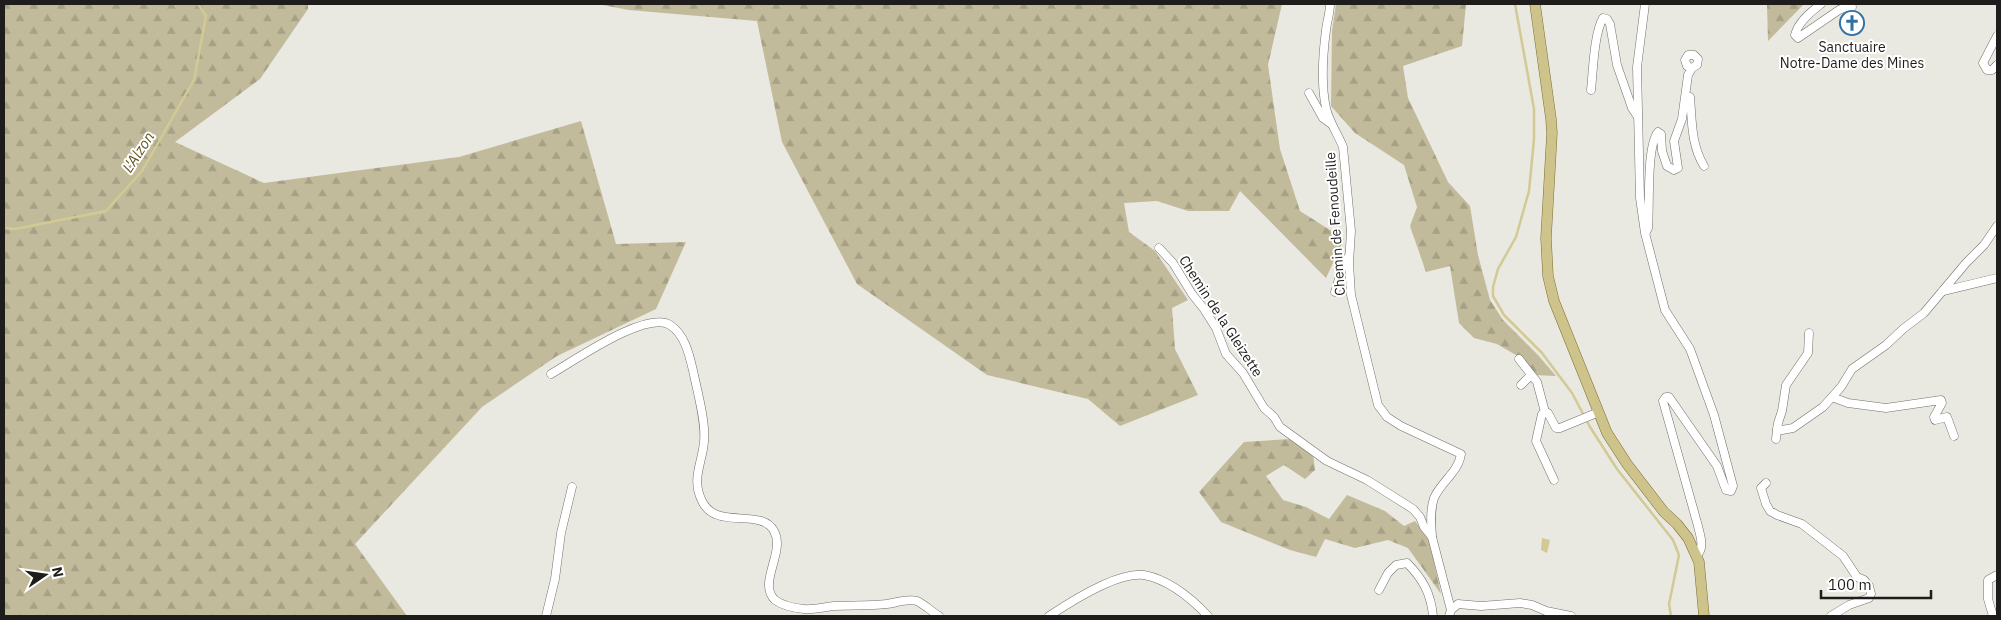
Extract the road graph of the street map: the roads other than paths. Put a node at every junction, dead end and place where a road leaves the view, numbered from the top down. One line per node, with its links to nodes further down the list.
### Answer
1 (1330, 4): 13 (street, Chemin de Fenoudeille)
2 (1535, 4): 29 (main road)
3 (1645, 4): 12 (street)
4 (1821, 4): 5 (street)
5 (1852, 7)
6 (1997, 36): 7 (street)
7 (1997, 65)
8 (1692, 68): 9 (street)
9 (1688, 88): 14 (street); 16 (street)
10 (1591, 90): 12 (street)
11 (1309, 93): 13 (street)
12 (1638, 117): 16 (street)
13 (1331, 124): 18 (street, Chemin de Fenoudeille)
14 (1704, 166)
15 (1997, 226): 20 (street)
16 (1645, 234): 38 (street)
17 (1159, 248): 37 (street, Chemin de la Gleizette)
18 (1349, 256): 21 (street); 37 (street, Chemin de Fenoudeille)
19 (1997, 278): 20 (street)
20 (1943, 291): 27 (street)
21 (1335, 292)
22 (1809, 333): 30 (street)
23 (1519, 358): 25 (street)
24 (551, 374): 44 (street)
25 (1531, 375): 26 (street); 28 (street)
26 (1521, 385)
27 (1832, 397): 30 (street); 31 (street)
28 (1545, 412): 29 (street); 33 (street)
29 (1594, 414): 36 (main road)
30 (1777, 428): 32 (street)
31 (1954, 436)
32 (1776, 439)
33 (1554, 480)
34 (1766, 483): 49 (street)
35 (572, 487): 43 (street)
36 (1664, 512): 38 (main road); 42 (main road)
37 (1432, 537): 41 (street, Chemin de la Gleizette)
38 (1697, 555): 42 (main road)
39 (1997, 575): 50 (street)
40 (1379, 590): 47 (street)
41 (1450, 613): 48 (street)
42 (1704, 614)
43 (546, 616)
44 (938, 616)
45 (1049, 616): 46 (street)
46 (1208, 616)
47 (1433, 616)
48 (1571, 616)
49 (1831, 616)
50 (1993, 616)

